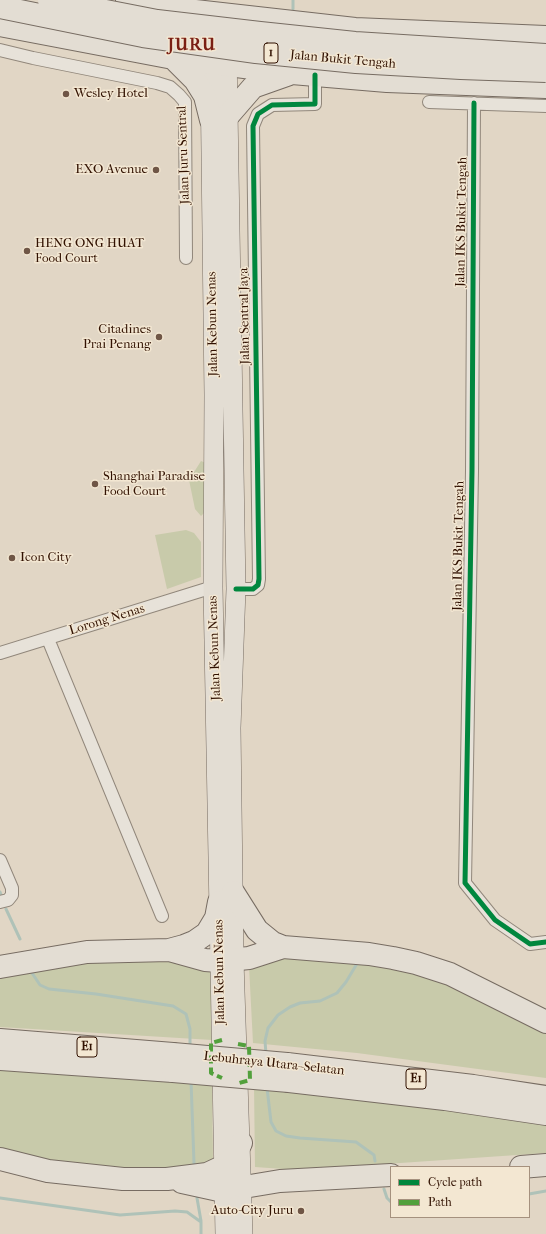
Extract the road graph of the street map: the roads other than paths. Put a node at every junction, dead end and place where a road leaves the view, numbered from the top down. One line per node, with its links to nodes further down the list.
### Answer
1 (49, 0): 13 (highway, Jalan Bukit Tengah / 1, bridge)
2 (246, 0): 7 (highway)
3 (137, 2): 4 (highway); 12 (highway)
4 (178, 4): 6 (highway)
5 (0, 6): 16 (highway, Jalan Bukit Tengah / 1, bridge)
6 (222, 14): 7 (highway); 15 (main road, Jalan Kebun Nenas)
7 (266, 19): 8 (highway)
8 (311, 24): 10 (highway); 17 (highway)
9 (0, 25): 12 (highway)
10 (546, 37)
11 (0, 50): 23 (street, Jalan Juru Sentral)
12 (139, 52): 14 (highway)
13 (546, 54)
14 (172, 58): 15 (highway); 22 (highway)
15 (218, 63): 17 (highway); 22 (main road, Jalan Kebun Nenas)
16 (546, 71)
17 (304, 74): 18 (highway); 22 (highway); 25 (street, Jalan Sentral Jaya)
18 (546, 88)
19 (429, 102): 20 (street)
20 (474, 103): 21 (street); 32 (street, Jalan IKS Bukit Tengah)
21 (546, 106)
22 (219, 118): 24 (main road, Jalan Kebun Nenas); 25 (main road, Jalan Kebun Nenas)
23 (186, 258)
24 (214, 587): 26 (street, Lorong Nenas); 29 (main road, Jalan Kebun Nenas)
25 (236, 589): 29 (main road, Jalan Kebun Nenas)
26 (48, 639): 27 (street, Lorong Nenas); 31 (street)
27 (0, 654)
28 (0, 860): 30 (street)
29 (226, 897): 33 (highway); 34 (highway); 35 (main road, Jalan Kebun Nenas)
30 (0, 902)
31 (162, 916)
32 (546, 942)
33 (283, 947): 35 (highway); 37 (highway)
34 (169, 950): 35 (highway); 36 (highway)
35 (227, 961): 44 (main road, Jalan Kebun Nenas); 49 (main road, Jalan Kebun Nenas)
36 (0, 967)
37 (546, 1022)
38 (0, 1040): 40 (highway, Lebuhraya Utara–Selatan / E1)
39 (0, 1059): 40 (highway, Lebuhraya Utara–Selatan / E1)
40 (173, 1063): 41 (highway, Lebuhraya Utara–Selatan / E1, bridge)
41 (288, 1073): 42 (highway, Lebuhraya Utara–Selatan / E1); 43 (highway, Lebuhraya Utara–Selatan / E1)
42 (546, 1097)
43 (546, 1114)
44 (241, 1143): 49 (highway)
45 (0, 1159): 49 (highway)
46 (546, 1165): 47 (highway)
47 (530, 1166)
48 (390, 1175): 49 (highway)
49 (231, 1183): 50 (main road, Jalan Kebun Nenas); 51 (main road, Jalan Kebun Nenas)
50 (225, 1234)
51 (243, 1234)

